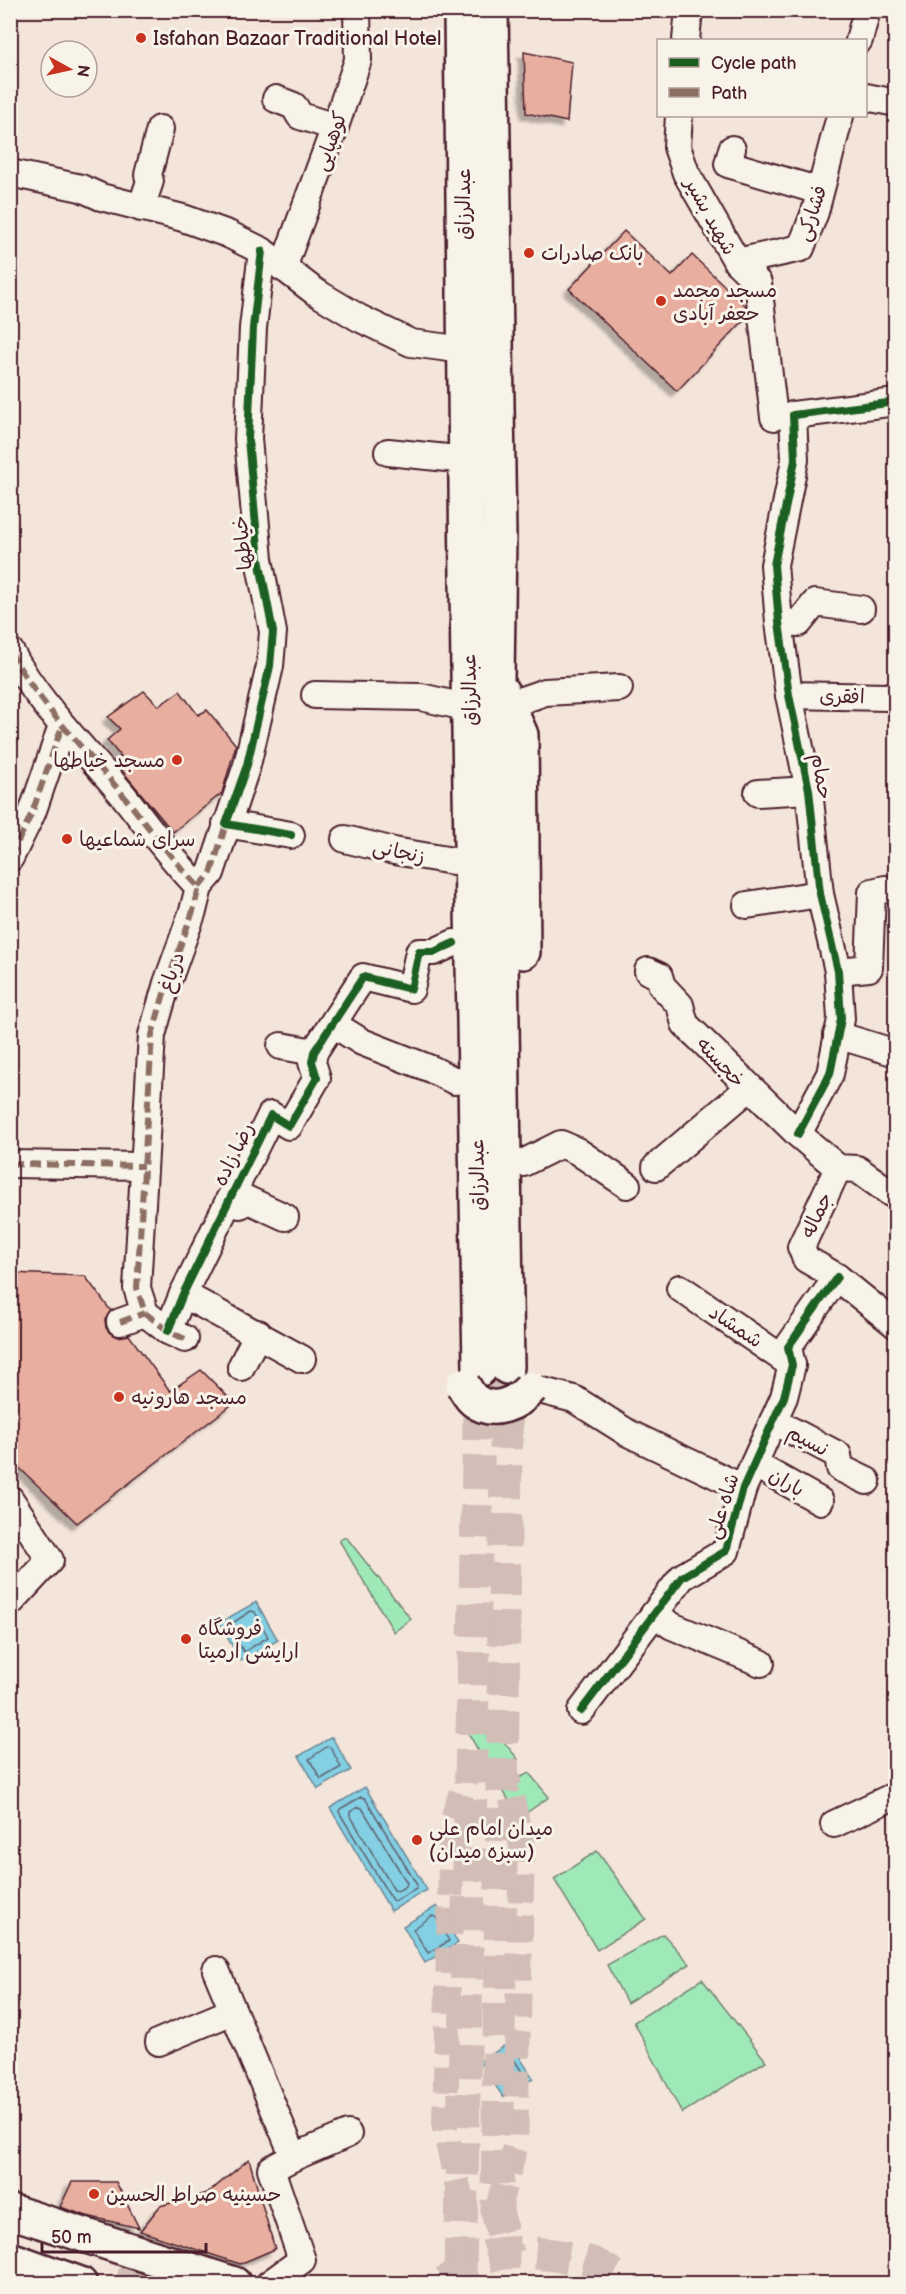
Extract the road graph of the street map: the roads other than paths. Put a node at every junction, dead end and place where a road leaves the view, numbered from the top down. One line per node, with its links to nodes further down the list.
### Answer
1 (357, 10): 13 (street, کوهپایی)
2 (461, 10): 22 (main road, عبدالرزاق)
3 (491, 10): 30 (main road, عبدالرزاق)
4 (689, 10): 6 (street)
5 (867, 10): 7 (street)
6 (686, 39)
7 (860, 39)
8 (867, 97): 10 (street)
9 (276, 99): 13 (street)
10 (896, 103)
11 (679, 117): 20 (street, شهید بشیر)
12 (840, 117): 17 (street, فشارکی)
13 (335, 127): 21 (street, کوهپایی)
14 (160, 129): 18 (street)
15 (732, 149): 17 (street)
16 (10, 173): 18 (street)
17 (820, 191): 20 (street, فشارکی)
18 (141, 208): 19 (street)
19 (262, 251): 21 (street); 39 (street, خیاطها)
20 (737, 262): 24 (street, شهید بشیر)
21 (283, 268): 22 (street)
22 (464, 350): 26 (main road, عبدالرزاق)
23 (896, 402): 24 (street)
24 (783, 416): 28 (street, حمام)
25 (388, 452): 26 (street)
26 (467, 460): 30 (main road, عبدالرزاق)
27 (861, 609): 28 (street)
28 (779, 622): 34 (street, حمام)
29 (10, 651): 36 (street)
30 (491, 686): 31 (street); 35 (main road); 59 (main road); 78 (main road, عبدالرزاق)
31 (619, 688)
32 (896, 694): 34 (street, افقری)
33 (315, 695): 35 (street)
34 (789, 695): 37 (street, حمام)
35 (456, 705): 43 (main road)
36 (62, 726): 42 (street); 44 (street)
37 (809, 790): 38 (street); 46 (street, حمام)
38 (758, 793)
39 (226, 824): 40 (street); 44 (street, خیاطها)
40 (291, 835)
41 (345, 839): 43 (street, زنجانی)
42 (10, 858)
43 (453, 861): 48 (main road)
44 (199, 887): 61 (street, درباغ)
45 (885, 889): 49 (street)
46 (820, 894): 47 (street); 49 (street, حمام)
47 (747, 905)
48 (454, 943): 51 (street); 56 (main road)
49 (838, 970): 52 (street, حمام)
50 (648, 971): 57 (street, خجسته)
51 (333, 1024): 54 (street); 56 (street)
52 (837, 1035): 55 (street); 58 (street, حمام)
53 (281, 1046): 54 (street)
54 (314, 1052): 66 (street, رضا زاده)
55 (896, 1053)
56 (455, 1081): 78 (main road)
57 (749, 1088): 58 (street); 62 (street, خجسته)
58 (798, 1134): 63 (street)
59 (523, 1163): 64 (street); 79 (main road)
60 (10, 1164): 61 (street)
61 (143, 1166): 71 (street, درباغ)
62 (656, 1167)
63 (838, 1168): 65 (street); 68 (street, جماله)
64 (617, 1179)
65 (896, 1190)
66 (229, 1200): 67 (street); 70 (street, رضا زاده)
67 (285, 1217)
68 (837, 1277): 73 (street, جماله); 76 (street, شاه علی)
69 (680, 1288): 76 (street, شمشاد)
70 (183, 1294): 71 (street, رضا زاده); 74 (street)
71 (145, 1313): 72 (street)
72 (120, 1322)
73 (896, 1325)
74 (258, 1333): 75 (street); 77 (street)
75 (302, 1359)
76 (792, 1365): 80 (street, شاه علی)
77 (241, 1367)
78 (483, 1374): 79 (main road, bridge)
79 (531, 1388): 83 (street)
80 (773, 1421): 81 (street, شاه علی); 82 (street, نسیم)
81 (754, 1464): 83 (street, شاه علی); 85 (street, باران)
82 (867, 1481)
83 (743, 1488): 87 (street, شاه علی)
84 (10, 1499): 86 (street)
85 (819, 1501)
86 (10, 1603)
87 (654, 1614): 88 (street); 89 (street, شاه علی)
88 (761, 1663)
89 (581, 1711)
90 (896, 1796): 91 (street)
91 (834, 1824)
92 (216, 1970): 93 (street)
93 (233, 2012): 94 (street); 96 (street)
94 (159, 2042)
95 (348, 2134): 96 (street)
96 (294, 2157): 105 (street)
97 (10, 2211): 102 (main road)
98 (10, 2232): 100 (main road)
99 (10, 2259): 104 (main road)
100 (119, 2268)
101 (10, 2281): 103 (street)
102 (231, 2282)
103 (18, 2283)
104 (80, 2283)
105 (269, 2283)

